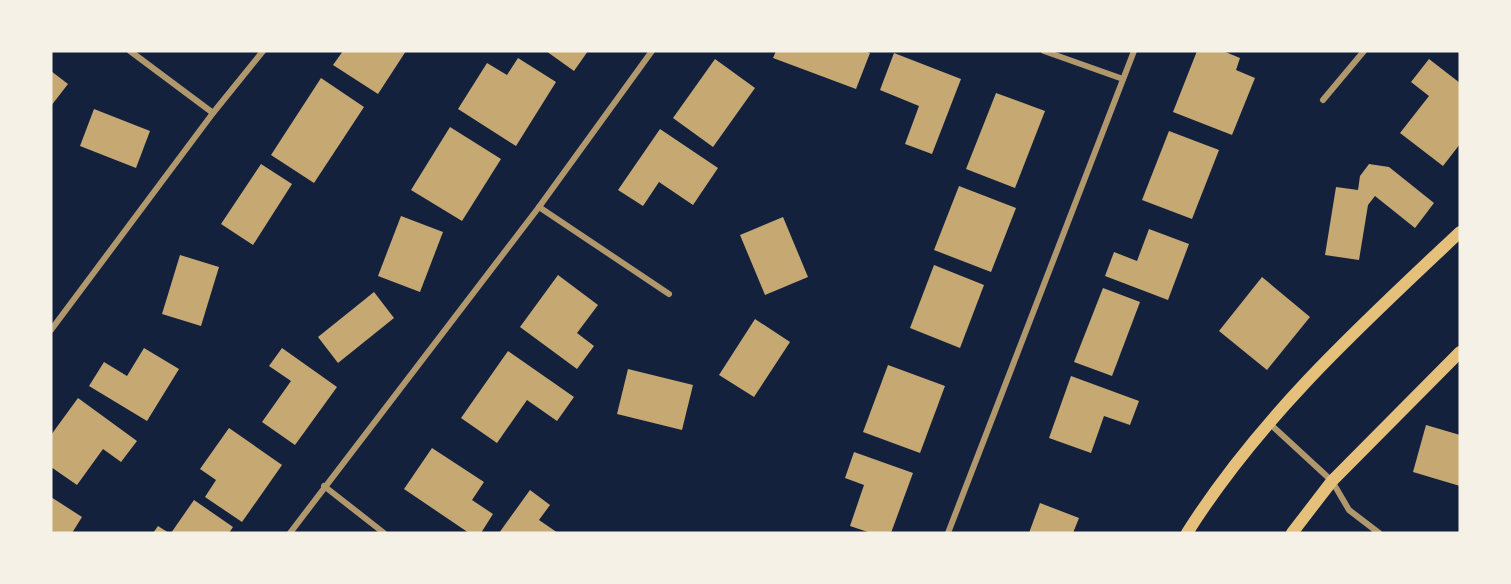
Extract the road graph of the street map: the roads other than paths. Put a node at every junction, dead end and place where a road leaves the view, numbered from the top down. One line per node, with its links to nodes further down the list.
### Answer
1 (130, 51): 9 (street)
2 (263, 51): 9 (street)
3 (652, 51): 10 (street)
4 (1044, 51): 7 (street)
5 (1134, 51): 7 (street)
6 (1364, 51): 8 (street)
7 (1123, 79): 20 (street)
8 (1323, 100)
9 (213, 114): 13 (street)
10 (539, 207): 12 (street); 17 (street)
11 (1460, 232): 15 (main road)
12 (669, 294)
13 (51, 330)
14 (1460, 352): 16 (main road)
15 (1268, 422): 16 (street); 21 (main road)
16 (1332, 482): 22 (main road); 23 (street)
17 (324, 486): 18 (street); 19 (street)
18 (290, 533)
19 (384, 533)
20 (948, 533)
21 (1187, 533)
22 (1292, 533)
23 (1379, 533)

